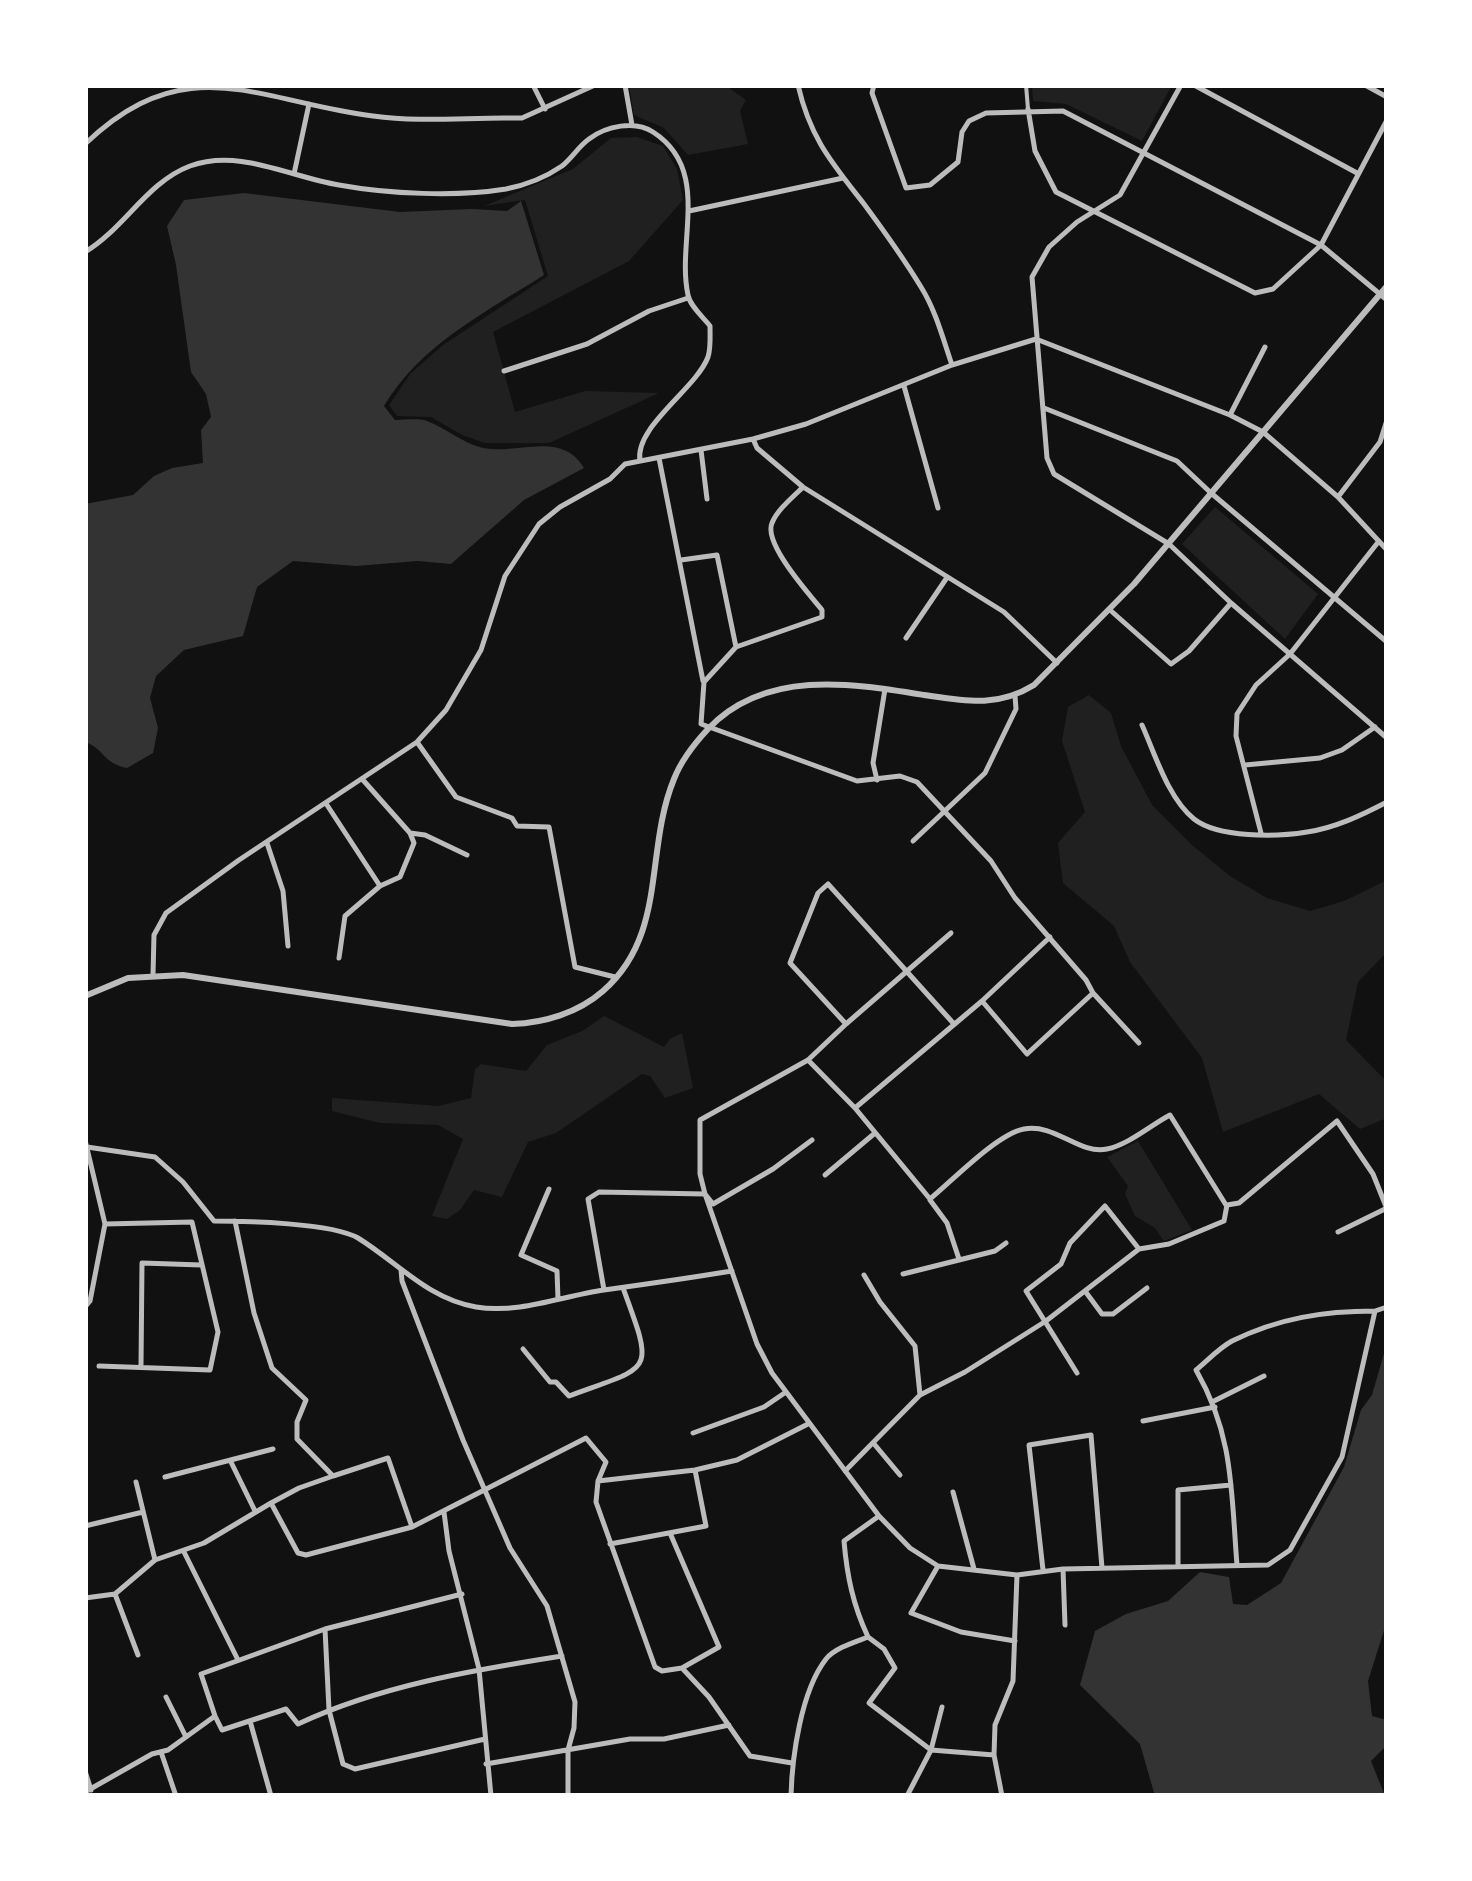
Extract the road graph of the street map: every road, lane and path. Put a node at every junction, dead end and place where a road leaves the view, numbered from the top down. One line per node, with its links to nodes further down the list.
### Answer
1 (162, 85): 12 (street)
2 (533, 85): 15 (street)
3 (595, 85): 15 (street)
4 (625, 85): 18 (street)
5 (798, 85): 23 (street)
6 (874, 85): 16 (street)
7 (1026, 85): 16 (street)
8 (1180, 85): 20 (street)
9 (1194, 85): 22 (street)
10 (1364, 85): 13 (street)
11 (239, 86): 12 (street); 14 (street)
12 (167, 94): 19 (street)
13 (1387, 97)
14 (309, 104): 15 (street); 21 (street)
15 (545, 109)
16 (1028, 109): 20 (street); 25 (street)
17 (1387, 120): 22 (street)
18 (632, 125): 21 (street); 24 (street)
19 (85, 144)
20 (1142, 150): 25 (street); 26 (street)
21 (294, 174): 27 (street)
22 (1357, 174): 26 (street)
23 (842, 178): 24 (street); 33 (street)
24 (688, 211): 30 (street)
25 (1097, 211): 26 (street); 31 (street)
26 (1321, 245): 29 (street)
27 (85, 252)
28 (1387, 286): 29 (street)
29 (1384, 296): 39 (street)
30 (688, 298): 34 (street); 43 (street)
31 (1036, 339): 33 (street); 36 (street); 37 (street)
32 (1265, 347): 37 (street)
33 (952, 366): 35 (street)
34 (504, 370)
35 (904, 386): 40 (street); 48 (street)
36 (1044, 408): 45 (street); 50 (street)
37 (1230, 415): 39 (street)
38 (1387, 420): 46 (street)
39 (1263, 432): 45 (street); 46 (street)
40 (753, 439): 41 (street); 44 (street)
41 (701, 450): 42 (street); 47 (street)
42 (659, 458): 43 (street); 52 (street)
43 (640, 462): 69 (street)
44 (803, 487): 53 (street); 59 (street)
45 (1212, 493): 50 (street); 54 (street)
46 (1338, 497): 49 (street)
47 (707, 500)
48 (938, 508)
49 (1379, 540): 51 (street); 54 (street)
50 (1169, 544): 55 (street); 56 (street)
51 (1387, 550)
52 (680, 560): 59 (street); 62 (street)
53 (946, 579): 57 (street); 61 (street)
54 (1334, 596): 58 (street); 60 (street)
55 (1231, 603): 56 (street); 60 (street)
56 (1110, 610): 61 (street)
57 (906, 638)
58 (1387, 642)
59 (736, 647): 62 (street)
60 (1290, 654): 67 (street); 70 (street)
61 (1057, 663): 64 (street)
62 (704, 682): 66 (street)
63 (885, 689): 64 (street); 66 (street); 72 (street)
64 (1015, 696): 75 (street)
65 (1142, 724): 77 (street)
66 (710, 727): 72 (street); 88 (street)
67 (1375, 727): 68 (street); 70 (street)
68 (1387, 738)
69 (418, 742): 71 (street); 88 (street)
70 (1245, 765): 77 (street)
71 (363, 780): 74 (street); 76 (street)
72 (876, 780): 75 (street)
73 (1387, 802): 77 (street)
74 (326, 804): 79 (street); 81 (street)
75 (946, 809): 78 (street); 83 (street)
76 (410, 833): 80 (street); 81 (street)
77 (1261, 833)
78 (913, 840)
79 (267, 843): 84 (street); 87 (street)
80 (467, 856)
81 (380, 886): 85 (street)
82 (951, 932): 86 (street)
83 (1050, 938): 89 (street); 91 (street)
84 (288, 946)
85 (339, 958)
86 (907, 968): 92 (street); 92 (street); 93 (street)
87 (152, 974): 88 (street); 90 (street)
88 (618, 978)
89 (1093, 994): 91 (street); 94 (street)
90 (85, 996)
91 (982, 1001): 93 (street)
92 (846, 1024): 95 (street)
93 (954, 1024): 96 (street)
94 (1140, 1043)
95 (808, 1060): 96 (street); 104 (street)
96 (855, 1108): 97 (street)
97 (875, 1133): 100 (street); 105 (street)
98 (812, 1140): 104 (street)
99 (86, 1144): 108 (street); 109 (street)
100 (825, 1176)
101 (1387, 1186): 103 (street)
102 (549, 1189): 123 (street)
103 (1380, 1192): 106 (street); 107 (street)
104 (704, 1194): 116 (street); 121 (street)
105 (930, 1199): 106 (street); 113 (street)
106 (1227, 1206): 112 (street)
107 (1387, 1208): 110 (street)
108 (234, 1221): 115 (street); 145 (street)
109 (105, 1224): 114 (street); 124 (street)
110 (1338, 1232)
111 (1006, 1243): 113 (street)
112 (1138, 1249): 122 (street); 127 (street)
113 (959, 1260): 117 (street)
114 (201, 1265): 130 (street); 130 (street)
115 (401, 1270): 123 (street); 150 (street)
116 (732, 1271): 119 (street); 133 (street)
117 (903, 1274)
118 (864, 1275): 134 (street)
119 (623, 1288): 121 (street); 128 (street)
120 (1148, 1288): 122 (street)
121 (604, 1290): 123 (street)
122 (1085, 1291): 127 (street)
123 (558, 1298)
124 (85, 1307)
125 (1387, 1307): 126 (street)
126 (1375, 1312): 135 (street); 165 (street)
127 (1046, 1320): 131 (street); 134 (street)
128 (523, 1348)
129 (99, 1366): 130 (street)
130 (141, 1366)
131 (1077, 1373)
132 (1264, 1376): 135 (street)
133 (786, 1392): 137 (street); 138 (street)
134 (920, 1395): 139 (street)
135 (1215, 1404): 136 (street); 149 (street)
136 (1143, 1422)
137 (808, 1424): 142 (street); 143 (street)
138 (693, 1433)
139 (874, 1445): 143 (street); 144 (street)
140 (273, 1449): 141 (street)
141 (230, 1460): 146 (street); 154 (street)
142 (695, 1470): 147 (street); 159 (street)
143 (845, 1471): 156 (street)
144 (900, 1475)
145 (333, 1476): 152 (street); 158 (street)
146 (165, 1477)
147 (598, 1481): 150 (street); 160 (street)
148 (136, 1482): 153 (street)
149 (1231, 1485): 164 (street); 165 (street)
150 (486, 1489): 155 (street); 179 (street)
151 (953, 1492): 167 (street)
152 (272, 1503): 154 (street); 158 (street)
153 (142, 1512): 157 (street); 162 (street)
154 (255, 1512): 161 (street)
155 (444, 1512): 158 (street); 172 (street)
156 (878, 1516): 163 (street); 176 (street)
157 (85, 1526)
158 (412, 1527)
159 (670, 1533): 160 (street); 181 (street)
160 (610, 1544): 181 (street)
161 (184, 1552): 162 (street); 180 (street)
162 (155, 1560): 171 (street)
163 (938, 1566): 167 (street); 177 (street)
164 (1178, 1566): 165 (street); 166 (street)
165 (1238, 1566)
166 (1102, 1568): 168 (street); 169 (street)
167 (974, 1569): 170 (street)
168 (1062, 1569): 169 (street); 174 (street)
169 (1043, 1570): 170 (street)
170 (1017, 1575): 177 (street)
171 (115, 1594): 173 (street); 178 (street)
172 (462, 1594): 175 (street); 182 (street)
173 (85, 1598)
174 (1065, 1625)
175 (325, 1628): 180 (street); 185 (street)
176 (868, 1637): 192 (street); 196 (street)
177 (1015, 1640): 194 (street)
178 (138, 1655)
179 (562, 1656): 182 (street); 191 (street)
180 (238, 1660): 186 (street)
181 (682, 1668): 188 (street)
182 (479, 1669): 185 (street); 190 (street)
183 (166, 1698): 189 (street)
184 (942, 1706): 192 (street)
185 (329, 1710): 187 (street); 190 (street)
186 (215, 1716): 187 (street); 189 (street)
187 (250, 1721): 200 (street)
188 (729, 1724): 191 (street); 196 (street)
189 (186, 1737): 193 (street)
190 (485, 1739): 195 (street)
191 (568, 1750): 195 (street); 202 (street)
192 (931, 1750): 194 (street); 204 (street)
193 (161, 1752): 198 (street); 199 (street)
194 (994, 1754): 205 (street)
195 (486, 1764): 201 (street)
196 (792, 1764): 203 (street)
197 (85, 1771): 198 (street)
198 (88, 1791)
199 (176, 1796)
200 (271, 1796)
201 (491, 1796)
202 (568, 1796)
203 (791, 1796)
204 (907, 1796)
205 (1002, 1796)

